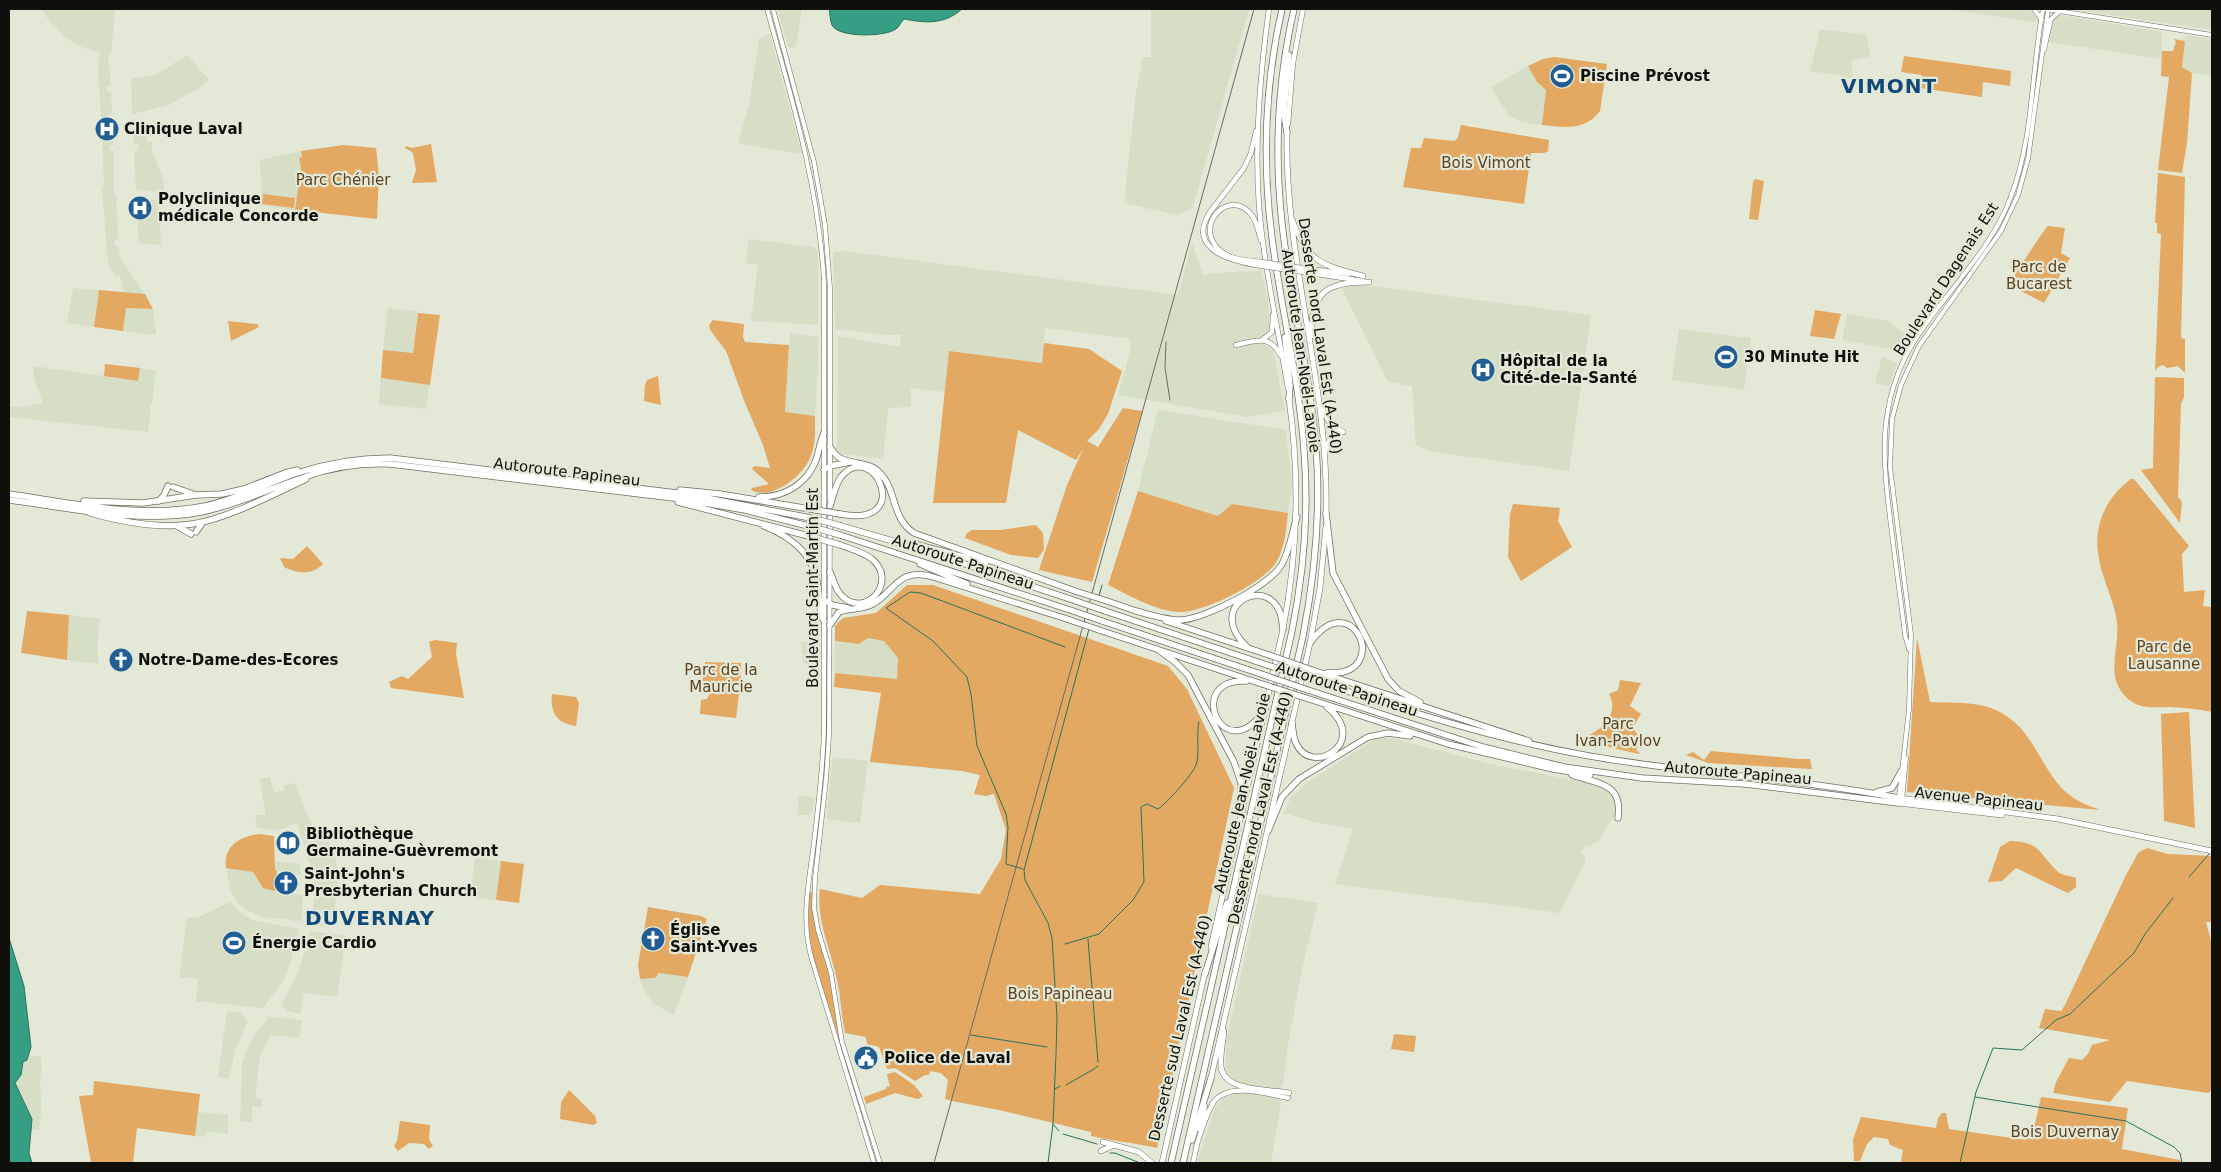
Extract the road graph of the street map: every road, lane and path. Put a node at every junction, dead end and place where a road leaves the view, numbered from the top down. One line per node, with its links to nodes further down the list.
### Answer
1 (768, 9): 30 (main road, Boulevard Saint-Martin Est)
2 (773, 9): 31 (main road, Boulevard Saint-Martin Est)
3 (1269, 9): 14 (main road, Desserte sud Laval Est (A-440))
4 (1282, 9): 23 (highway, Autoroute Jean-Noël-Lavoie)
5 (1294, 9): 10 (highway, Autoroute Jean-Noël-Lavoie)
6 (1303, 9): 15 (main road, Desserte nord Laval Est (A-440))
7 (2034, 9): 11 (main road)
8 (2044, 9): 9 (main road); 11 (main road, Boulevard Dagenais Est); 13 (main road, Boulevard Dagenais Est)
9 (2059, 11): 12 (main road); 13 (main road)
10 (1291, 20): 15 (highway); 102 (highway, Autoroute Jean-Noël-Lavoie)
11 (2042, 20): 66 (main road, Boulevard Dagenais Est)
12 (2212, 35)
13 (2042, 55): 66 (main road, Boulevard Dagenais Est)
14 (1258, 123): 17 (main road, Desserte sud Laval Est (A-440)); 18 (main road)
15 (1287, 132): 16 (highway, Desserte nord Laval Est (A-440))
16 (1290, 210): 20 (highway); 26 (highway, Desserte nord Laval Est (A-440))
17 (1264, 250): 18 (main road); 22 (main road, Desserte sud Laval Est (A-440))
18 (1262, 264): 19 (main road, bridge)
19 (1302, 270): 20 (main road); 21 (main road)
20 (1362, 276)
21 (1369, 282): 26 (highway)
22 (1274, 306): 24 (main road); 27 (main road, Desserte sud Laval Est (A-440))
23 (1286, 323): 28 (highway); 85 (highway, Autoroute Jean-Noël-Lavoie)
24 (1261, 340): 25 (main road); 27 (main road)
25 (1236, 345)
26 (1311, 349): 29 (highway, Desserte nord Laval Est (A-440))
27 (1283, 360): 28 (main road, Desserte sud Laval Est (A-440))
28 (1290, 399): 47 (highway, Desserte sud Laval Est (A-440))
29 (1320, 405): 32 (highway, Desserte nord Laval Est (A-440)); 32 (highway)
30 (824, 433): 36 (main road, Boulevard Saint-Martin Est); 41 (highway)
31 (830, 447): 33 (highway); 34 (main road, Boulevard Saint-Martin Est)
32 (1325, 451): 46 (highway, Desserte nord Laval Est (A-440))
33 (850, 462): 34 (highway); 53 (highway)
34 (830, 466): 36 (highway); 45 (main road, Boulevard Saint-Martin Est)
35 (325, 468): 37 (highway, Autoroute Papineau); 39 (highway); 40 (highway, Autoroute Papineau); 44 (highway, Autoroute Papineau); 49 (highway)
36 (824, 470): 55 (main road, Boulevard Saint-Martin Est)
37 (645, 488): 41 (highway); 51 (highway, Autoroute Papineau, bridge)
38 (9, 494): 44 (highway, Autoroute Papineau)
39 (196, 495): 43 (highway); 43 (highway)
40 (657, 495): 48 (highway); 52 (highway, Autoroute Papineau, bridge)
41 (745, 497): 45 (highway, bridge)
42 (9, 500): 44 (highway, Autoroute Papineau)
43 (159, 502): 44 (highway)
44 (72, 505): 50 (highway)
45 (830, 506): 54 (main road, Boulevard Saint-Martin Est)
46 (1326, 513): 63 (highway, Desserte nord Laval Est (A-440)); 71 (highway)
47 (1296, 517): 59 (highway); 62 (highway, Desserte sud Laval Est (A-440))
48 (746, 518): 54 (highway, bridge); 60 (highway)
49 (204, 521): 50 (highway); 50 (highway)
50 (177, 526)
51 (845, 527): 53 (highway); 75 (highway, Autoroute Papineau, bridge)
52 (895, 552): 57 (highway); 78 (highway, Autoroute Papineau, bridge)
53 (1017, 571): 59 (highway, bridge)
54 (830, 572): 56 (main road, Boulevard Saint-Martin Est)
55 (824, 600): 56 (highway); 60 (main road, Boulevard Saint-Martin Est)
56 (830, 604): 58 (highway); 61 (main road, Boulevard Saint-Martin Est)
57 (1024, 605): 58 (highway); 65 (highway, bridge)
58 (856, 608): 61 (highway)
59 (1136, 611): 64 (highway)
60 (824, 621): 88 (main road, Boulevard Saint-Martin Est)
61 (830, 625): 88 (main road, Boulevard Saint-Martin Est)
62 (1283, 630): 64 (highway); 70 (highway, Desserte sud Laval Est (A-440))
63 (1310, 643): 67 (highway); 72 (highway, Desserte nord Laval Est (A-440))
64 (1249, 648): 67 (highway, bridge)
65 (1157, 649): 68 (highway); 81 (highway)
66 (1910, 651): 73 (main road, Boulevard Dagenais Est)
67 (1323, 673): 71 (highway)
68 (1250, 680): 69 (highway, bridge); 70 (highway)
69 (1323, 704): 72 (highway); 74 (highway)
70 (1265, 709): 81 (highway, Desserte sud Laval Est (A-440))
71 (1442, 712): 75 (highway)
72 (1292, 723): 83 (highway, Desserte nord Laval Est (A-440))
73 (1906, 740): 77 (main road, Boulevard Dagenais Est); 80 (main road, Boulevard Dagenais Est)
74 (1448, 744): 76 (highway); 83 (highway)
75 (1572, 753): 79 (highway, Autoroute Papineau)
76 (1553, 769): 78 (highway); 82 (highway)
77 (1902, 770): 79 (highway); 80 (main road, Boulevard Dagenais Est)
78 (1622, 776): 80 (highway, Autoroute Papineau)
79 (1864, 793): 80 (highway, Autoroute Papineau)
80 (1900, 801): 84 (highway, Avenue Papineau)
81 (1242, 812): 86 (highway, Desserte sud Laval Est (A-440))
82 (1618, 818)
83 (1268, 831): 87 (highway, Desserte nord Laval Est (A-440))
84 (2212, 851)
85 (1236, 875): 86 (highway); 101 (highway, Autoroute Jean-Noël-Lavoie)
86 (1205, 974): 100 (highway, Desserte sud Laval Est (A-440))
87 (1226, 1014): 89 (highway, Desserte nord Laval Est (A-440)); 92 (highway)
88 (846, 1062): 90 (main road, Boulevard Saint-Martin Est); 91 (main road, Boulevard Saint-Martin Est)
89 (1210, 1078): 95 (main road, Desserte nord Laval Est (A-440)); 102 (highway)
90 (854, 1082): 91 (main road); 98 (main road, Boulevard Saint-Martin Est)
91 (850, 1086): 97 (main road, Boulevard Saint-Martin Est)
92 (1288, 1096): 95 (main road)
93 (1104, 1142): 94 (highway)
94 (1114, 1145): 96 (highway); 99 (highway)
95 (1196, 1147): 103 (main road, Desserte nord Laval Est (A-440))
96 (1102, 1151)
97 (874, 1163)
98 (880, 1163)
99 (1152, 1163)
100 (1162, 1163)
101 (1171, 1163)
102 (1184, 1163)
103 (1193, 1163)

